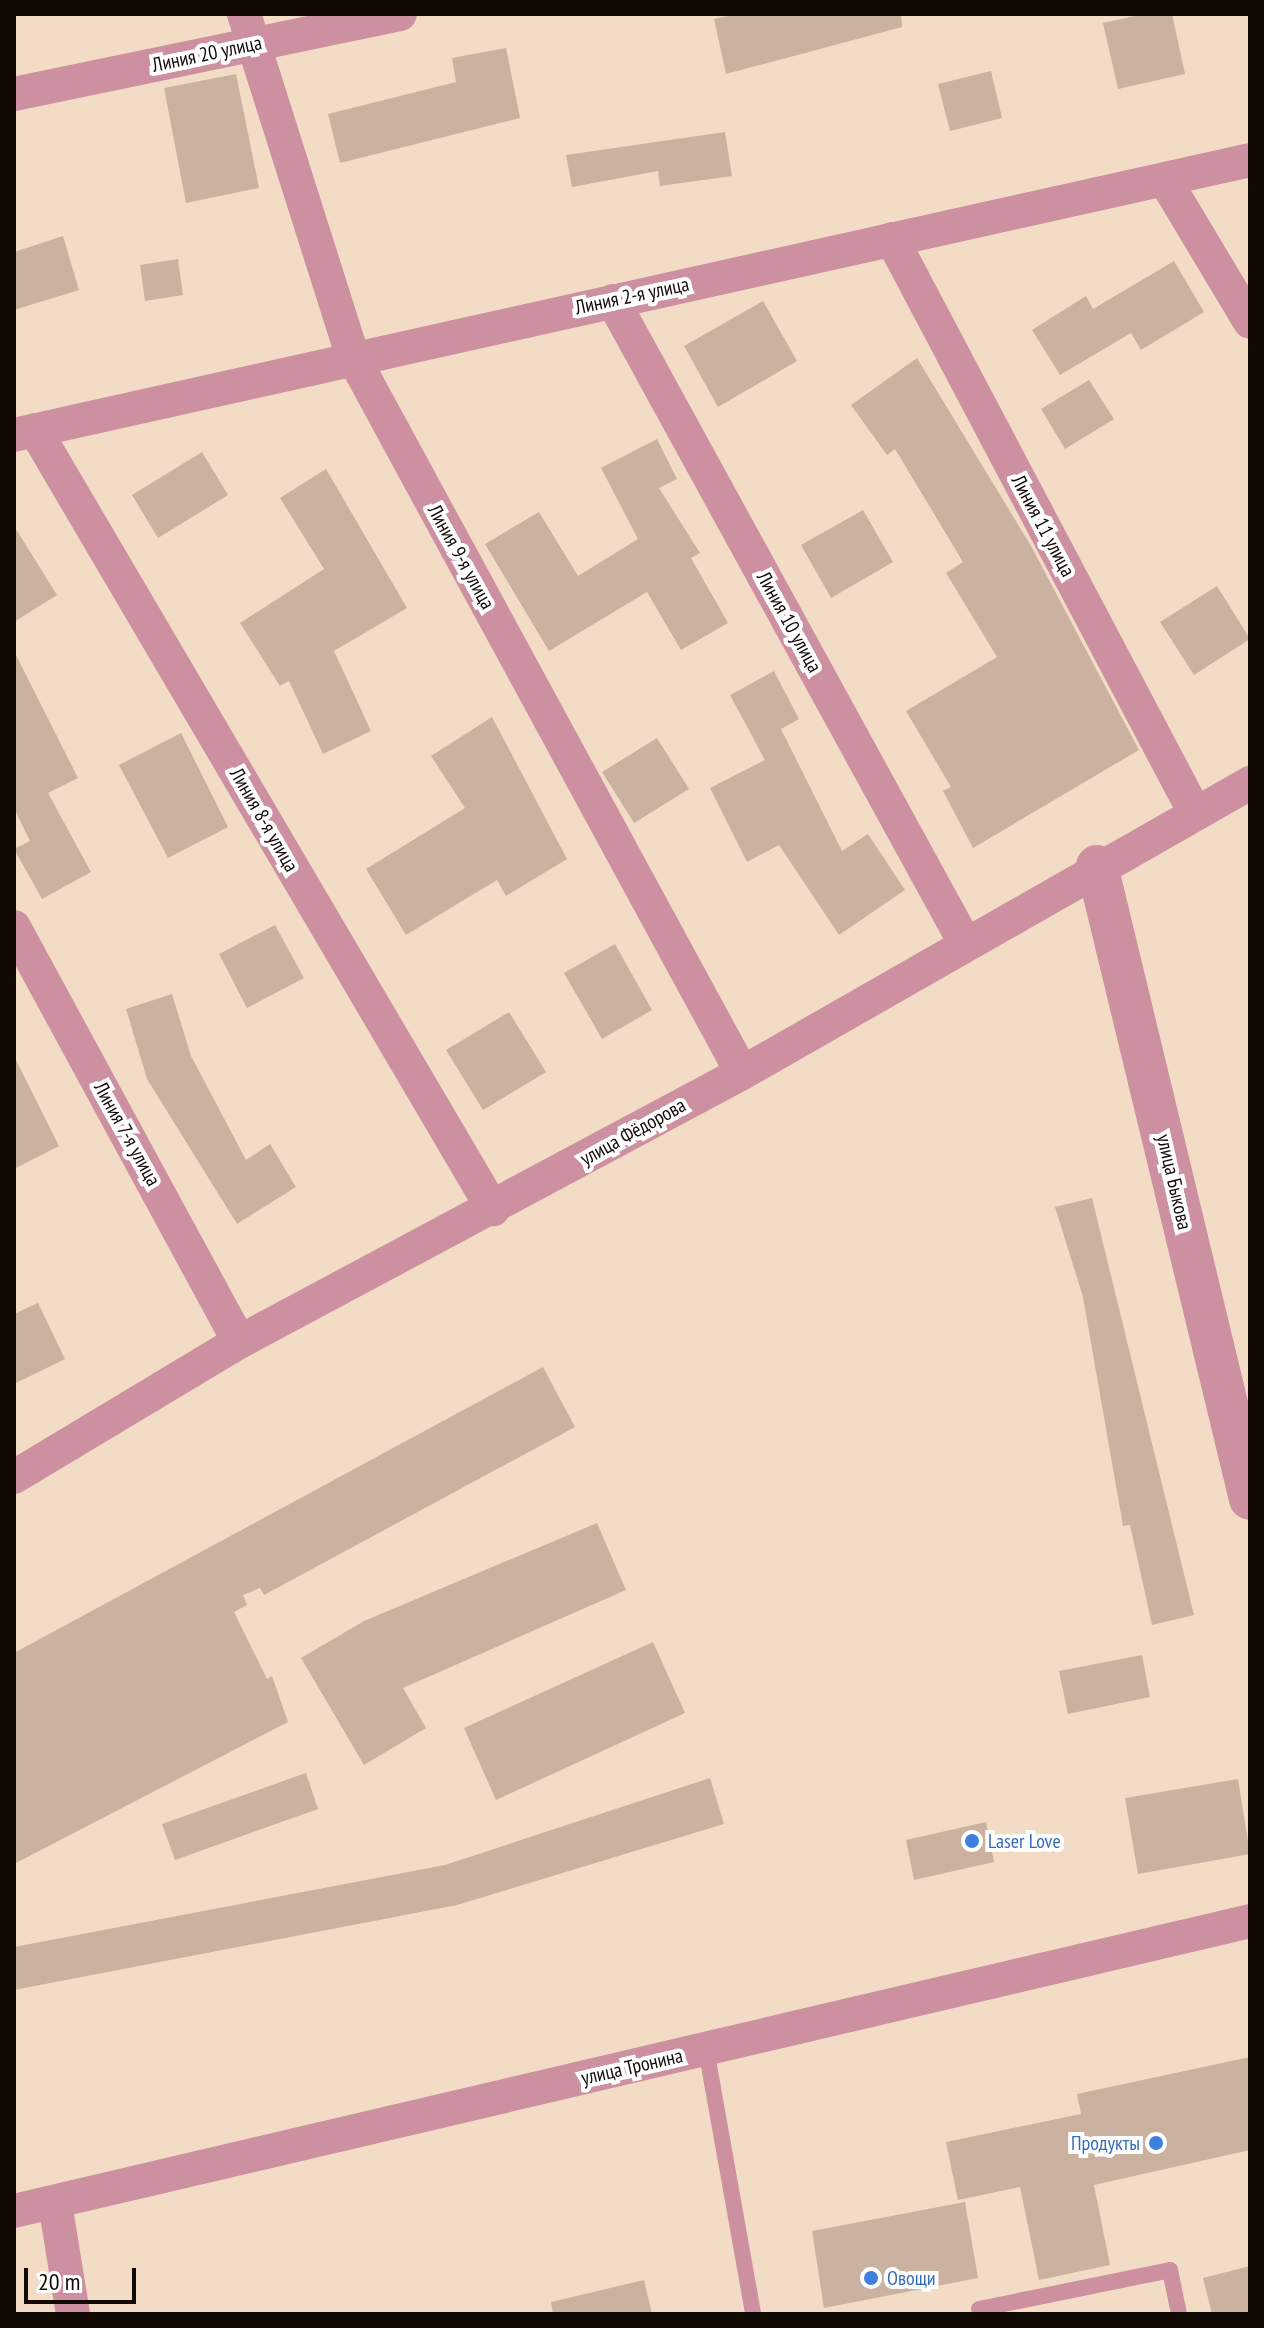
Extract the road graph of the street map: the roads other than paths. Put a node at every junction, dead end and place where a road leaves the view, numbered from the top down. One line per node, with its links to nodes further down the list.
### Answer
1 (400, 14): 2 (street, Линия 20 улица)
2 (248, 29): 3 (street, Линия 20 улица); 9 (street, Линия 9-я улица)
3 (14, 94)
4 (1250, 160): 5 (street, Линия 2-я улица)
5 (1165, 180): 6 (street, Линия 2-я улица); 8 (street)
6 (892, 239): 7 (street, Линия 2-я улица); 12 (street, Линия 11 улица)
7 (613, 301): 9 (street, Линия 2-я улица); 15 (street, Линия 10 улица)
8 (1250, 322)
9 (353, 357): 10 (street, Линия 2-я улица); 16 (street, Линия 9-я улица)
10 (25, 433): 17 (street, Линия 8-я улица)
11 (1250, 783): 12 (street, улица Фёдорова)
12 (1195, 813): 13 (street, улица Фёдорова)
13 (1097, 866): 15 (street, улица Фёдорова); 20 (street, улица Быкова)
14 (14, 927): 18 (street, Линия 7-я улица)
15 (965, 943): 16 (street, улица Фёдорова)
16 (742, 1073): 17 (street, улица Фёдорова)
17 (493, 1209): 18 (street, улица Фёдорова)
18 (239, 1342): 19 (street, улица Фёдорова)
19 (14, 1477)
20 (1250, 1499)
21 (1250, 1921): 22 (street, улица Тронина)
22 (706, 2049): 23 (street, улица Тронина); 27 (lane)
23 (55, 2203): 24 (street, улица Тронина); 26 (street)
24 (14, 2211)
25 (979, 2309): 28 (lane)
26 (73, 2314)
27 (753, 2314)
28 (1179, 2314)

